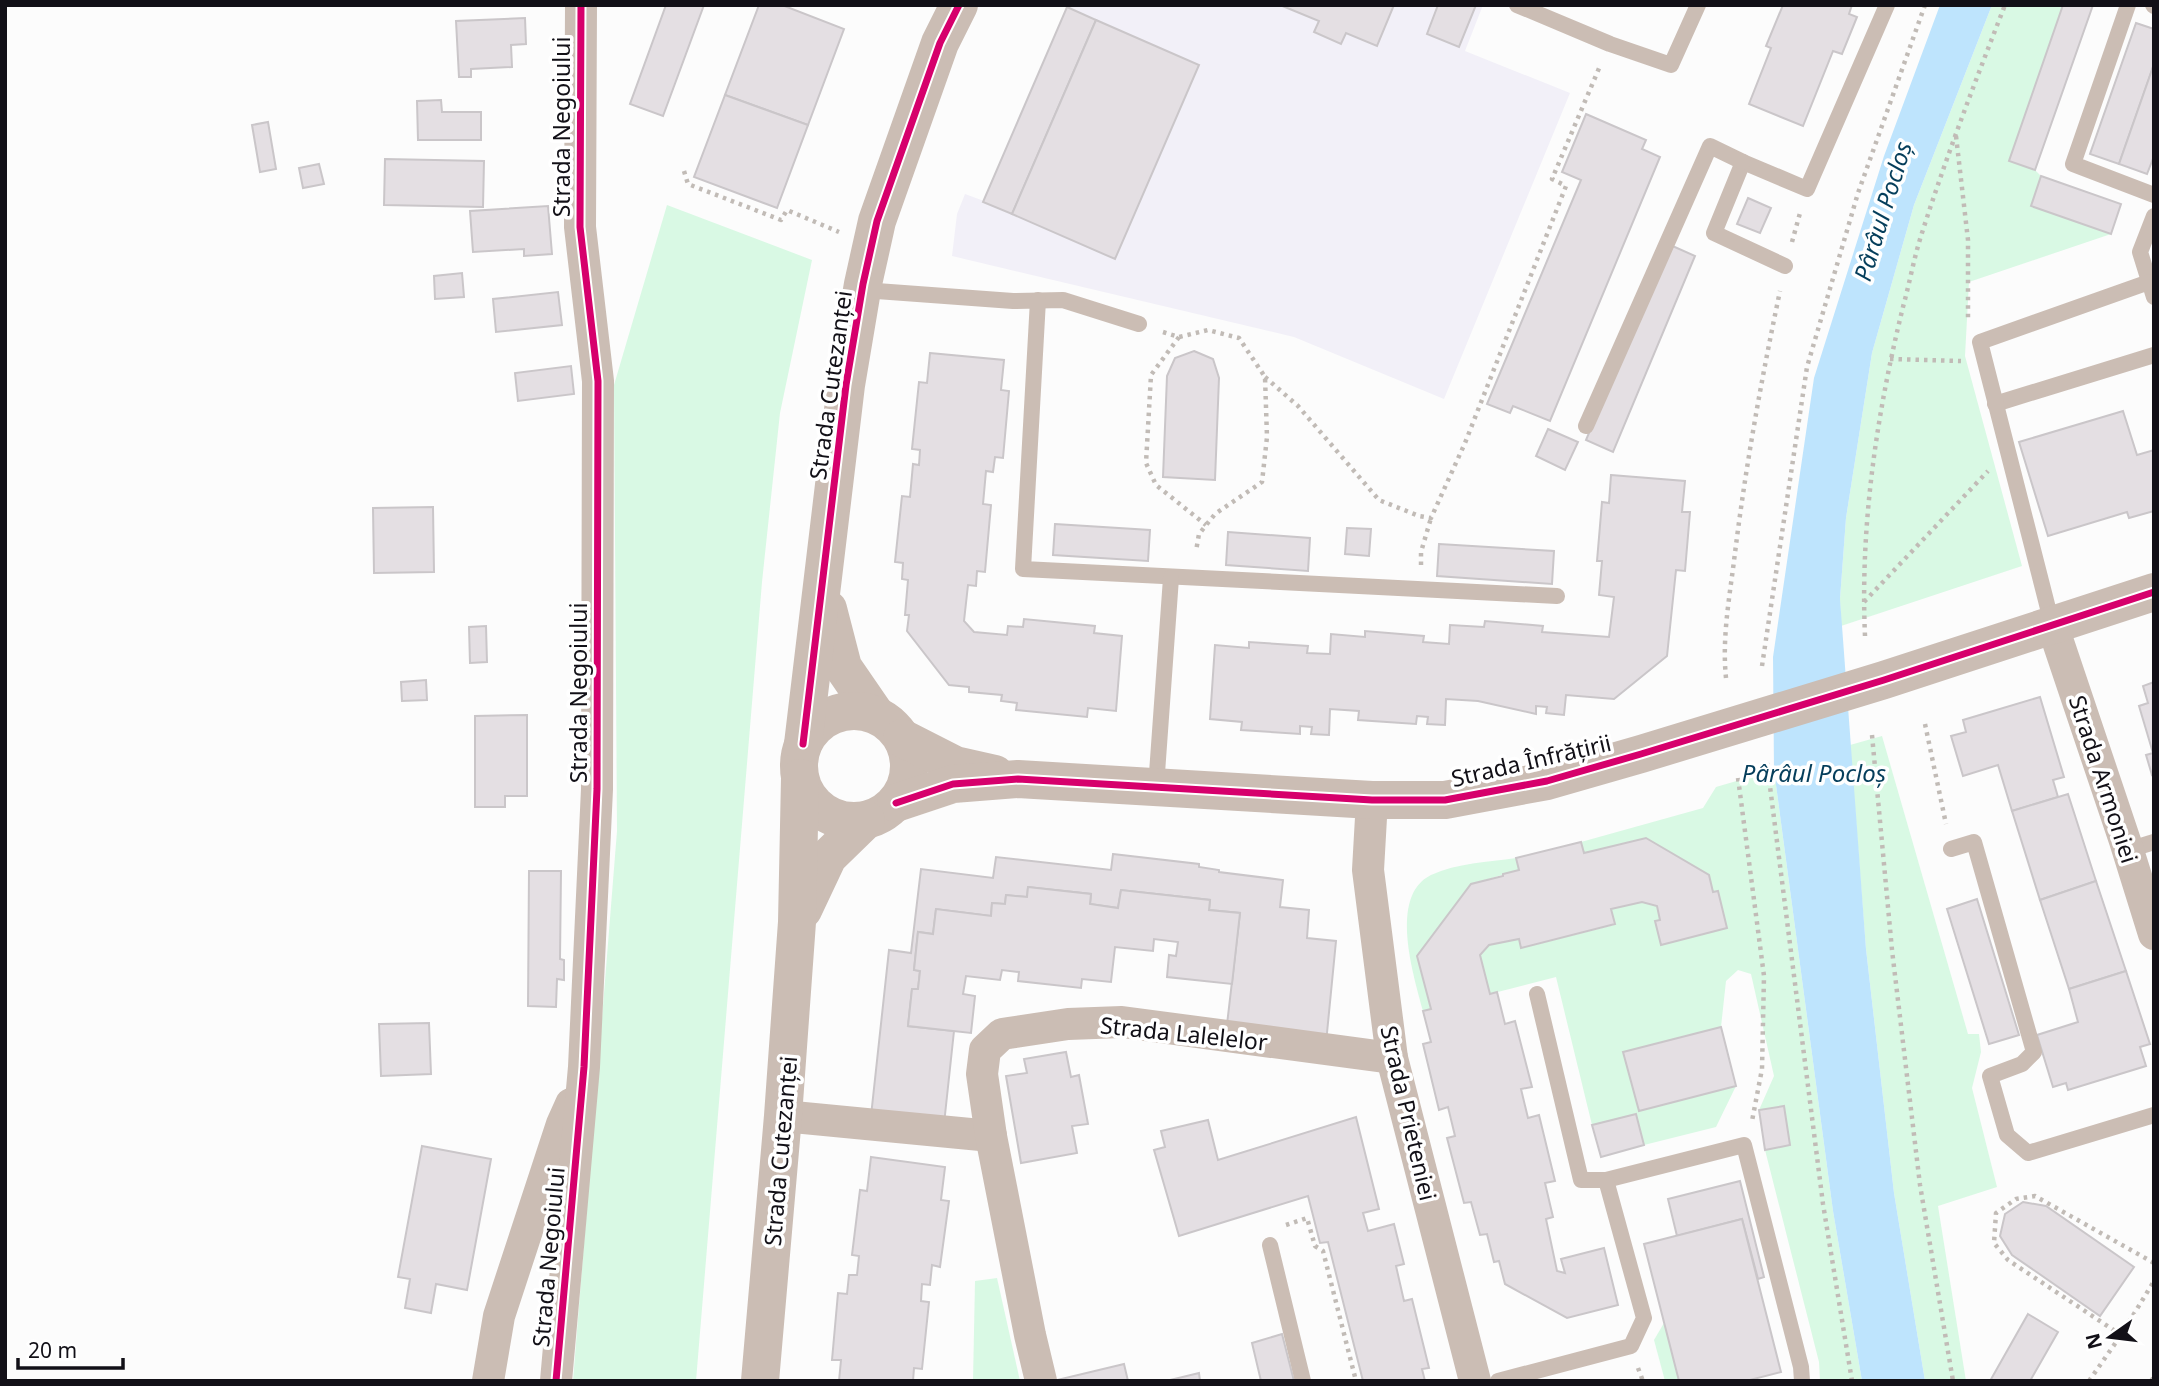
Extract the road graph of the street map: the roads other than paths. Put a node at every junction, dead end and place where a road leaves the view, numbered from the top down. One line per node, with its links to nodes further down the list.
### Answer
1 (581, 5): 35 (street, Strada Negoiului)
2 (959, 5): 12 (street, Strada Cutezanței)
3 (1517, 5): 4 (lane)
4 (1698, 5)
5 (1887, 5): 7 (lane)
6 (2128, 5): 8 (lane)
7 (1743, 162): 10 (lane); 17 (lane)
8 (2154, 195)
9 (2154, 216): 11 (lane)
10 (1785, 267)
11 (2151, 289): 16 (lane)
12 (863, 290): 13 (lane); 19 (street, Strada Cutezanței)
13 (1038, 300): 14 (lane); 18 (lane)
14 (1139, 324)
15 (2154, 355): 16 (lane)
16 (1996, 404): 22 (lane)
17 (1586, 426)
18 (1171, 578): 21 (lane); 26 (lane)
19 (823, 586): 23 (street, Strada Cutezanței); 24 (street, Strada Cutezanței); 37 (street)
20 (2154, 592): 22 (street, Strada Înfrățirii)
21 (1557, 596)
22 (2052, 624): 27 (street, Strada Înfrățirii); 29 (street, Strada Armoniei)
23 (889, 727): 24 (street); 25 (street, Strada Înfrățirii); 28 (street)
24 (802, 761): 28 (street); 31 (street, Strada Cutezanței)
25 (1018, 779): 26 (street, Strada Înfrățirii); 28 (street, Strada Înfrățirii)
26 (1156, 787): 27 (street, Strada Înfrățirii)
27 (1372, 800): 34 (street, Strada Prieteniei)
28 (881, 811): 31 (street, Strada Cutezanței)
29 (2141, 846): 32 (street, Strada Armoniei)
30 (1951, 849): 36 (lane)
31 (797, 922): 37 (street, Strada Cutezanței)
32 (2154, 934)
33 (1537, 994): 39 (lane)
34 (1392, 1059): 38 (street, Strada Lalelelor); 46 (street, Strada Prieteniei)
35 (584, 1073): 41 (street, Strada Negoiului); 42 (street, Strada Negoiului)
36 (2154, 1115)
37 (783, 1116): 38 (street); 43 (street, Strada Cutezanței)
38 (991, 1136): 44 (street, Strada Lalelelor)
39 (1606, 1180): 47 (lane); 48 (lane)
40 (1270, 1245): 45 (lane)
41 (488, 1381)
42 (556, 1381)
43 (760, 1381)
44 (1041, 1381)
45 (1303, 1381)
46 (1475, 1381)
47 (1497, 1381)
48 (1801, 1381)

